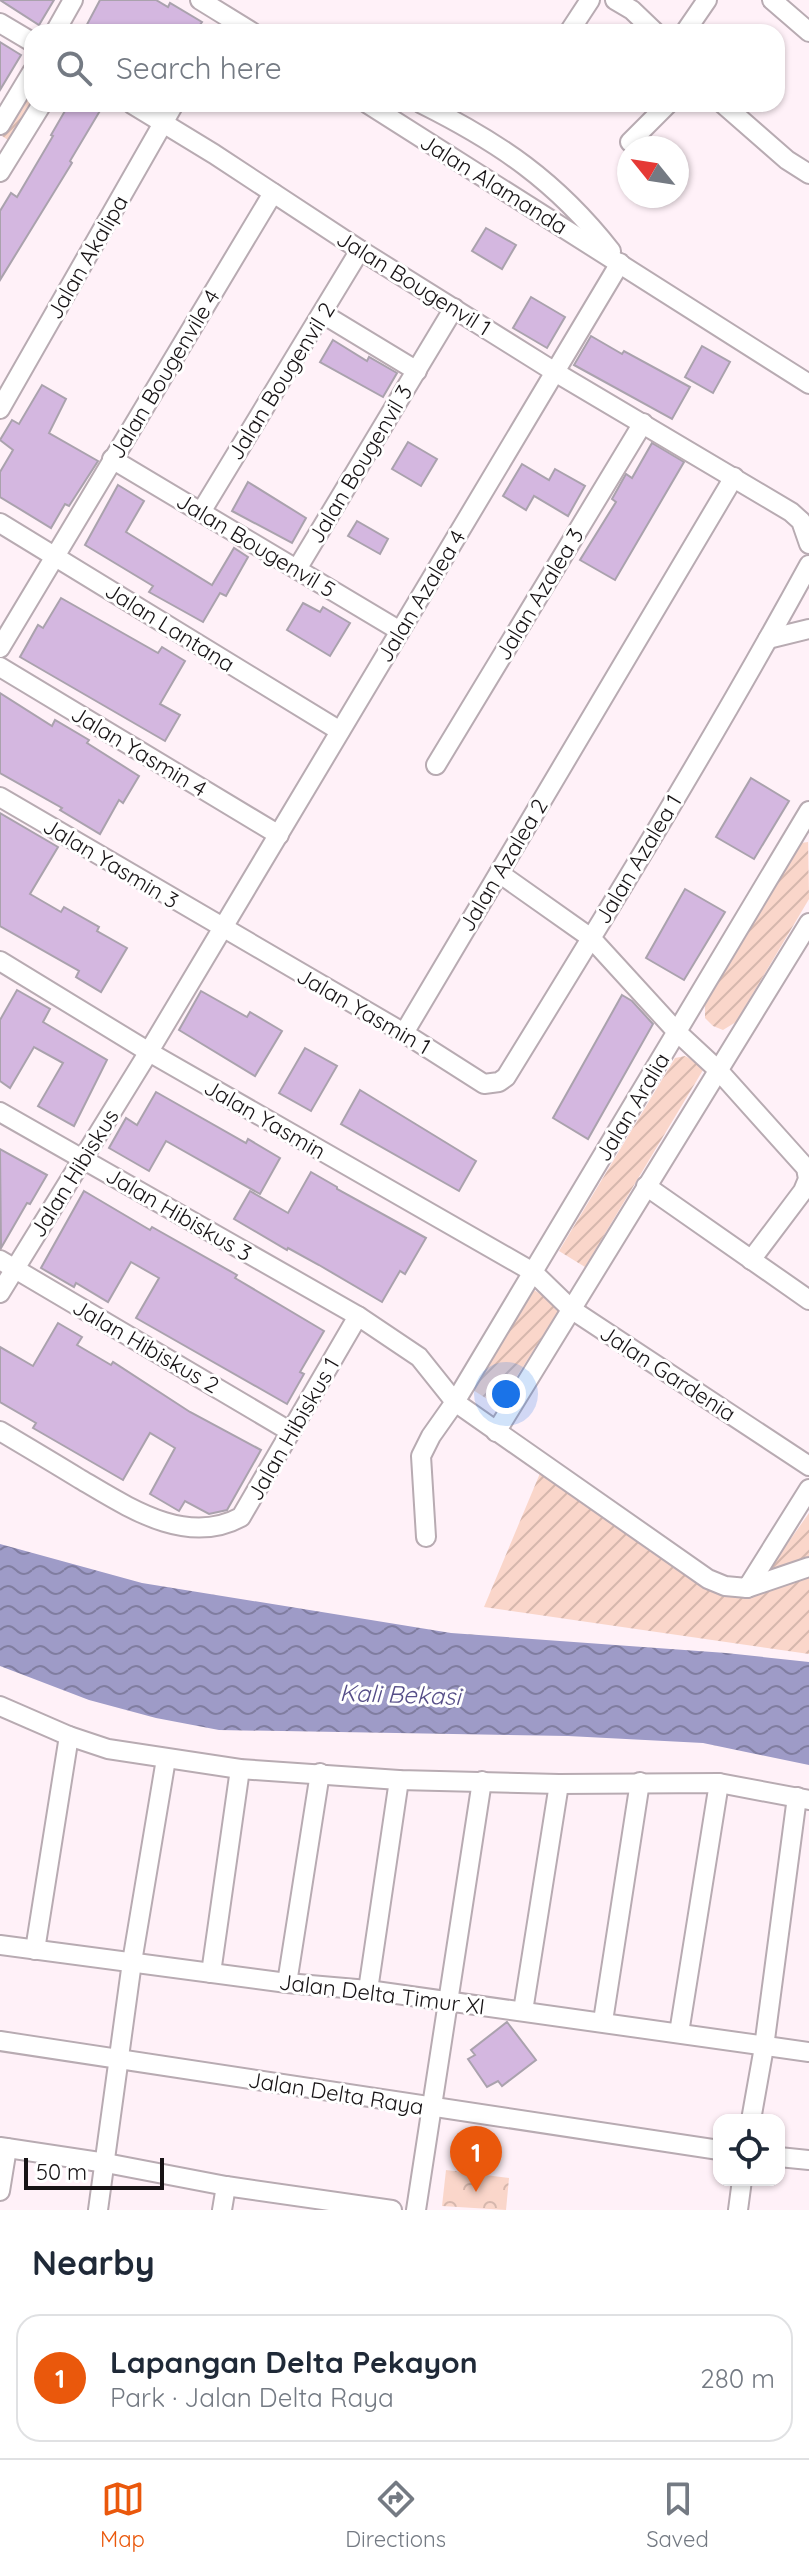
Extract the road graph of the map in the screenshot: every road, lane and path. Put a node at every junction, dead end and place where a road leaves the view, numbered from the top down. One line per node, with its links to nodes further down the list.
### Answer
1 (73, 0): 9 (street)
2 (200, 0): 7 (street)
3 (590, 0): 12 (street)
4 (615, 0): 13 (street)
5 (707, 0): 14 (street)
6 (772, 0): 15 (street)
7 (226, 15): 10 (street); 11 (street)
8 (0, 23): 16 (street)
9 (60, 24)
10 (221, 24)
11 (240, 24)
12 (574, 24)
13 (647, 24)
14 (690, 24)
15 (806, 25)
16 (24, 37)
17 (24, 85): 26 (street)
18 (36, 112): 28 (street)
19 (144, 112): 25 (street, Jalan Bougenvil 1)
20 (169, 112): 25 (street, Jalan Akalipa)
21 (381, 112): 33 (street, Jalan Alamanda)
22 (438, 112): 33 (street)
23 (660, 112): 27 (street)
24 (732, 112): 30 (street)
25 (162, 124): 31 (street, Jalan Bougenvil 1); 39 (street, Jalan Akalipa)
26 (0, 125)
27 (636, 136)
28 (6, 151): 29 (street)
29 (0, 172)
30 (809, 174)
31 (273, 193): 32 (street, Jalan Bougenvil 1); 41 (street, Jalan Bougenvile 4)
32 (360, 250): 34 (street, Jalan Bougenvil 1); 35 (street, Jalan Bougenvil 2)
33 (620, 263): 37 (street, Jalan Azalea 4); 38 (street, Jalan Alamanda)
34 (454, 308): 36 (street); 37 (street, Jalan Bougenvil 1)
35 (323, 314): 36 (street, Jalan Bougenvil 3); 43 (street, Jalan Bougenvil 2)
36 (417, 371): 48 (street, Jalan Bougenvil 3)
37 (555, 372): 40 (street); 50 (street, Jalan Azalea 4)
38 (809, 384)
39 (0, 409)
40 (643, 423): 42 (street); 55 (street, Jalan Azalea 3)
41 (112, 459): 43 (street, Jalan Bougenvil 5); 46 (street, Jalan Bougenvile 4)
42 (734, 477): 45 (street); 59 (street, Jalan Azalea 2)
43 (201, 512): 48 (street, Jalan Bougenvil 5)
44 (0, 523): 46 (street, Jalan Lantana)
45 (809, 544)
46 (55, 556): 52 (street, Jalan Bougenvile 4); 54 (street, Jalan Lantana)
47 (809, 565): 51 (street, Jalan Azalea 1)
48 (297, 569): 50 (street, Jalan Bougenvil 5)
49 (809, 629): 51 (street)
50 (400, 631): 54 (street, Jalan Azalea 4)
51 (768, 639): 62 (street, Jalan Azalea 1)
52 (0, 648)
53 (0, 667): 58 (street, Jalan Yasmin 4)
54 (340, 731): 58 (street, Jalan Azalea 4)
55 (436, 765)
56 (0, 797): 61 (street, Jalan Yasmin 3)
57 (809, 814): 64 (street, Jalan Aralia)
58 (279, 835): 61 (street, Jalan Azalea 4)
59 (499, 873): 62 (street); 65 (street, Jalan Azalea 2)
60 (809, 923): 67 (street)
61 (223, 929): 65 (street, Jalan Yasmin 1); 66 (street, Jalan Hibiskus)
62 (591, 938): 64 (street); 68 (street, Jalan Azalea 1)
63 (0, 961): 66 (street, Jalan Yasmin)
64 (677, 1032): 67 (street); 74 (street, Jalan Aralia)
65 (404, 1033): 68 (street, Jalan Yasmin 1)
66 (149, 1052): 70 (street, Jalan Hibiskus); 74 (street, Jalan Yasmin)
67 (718, 1070): 71 (street); 72 (street)
68 (506, 1077)
69 (0, 1112): 70 (street, Jalan Hibiskus 3)
70 (82, 1160): 73 (street, Jalan Hibiskus); 78 (street, Jalan Hibiskus 3)
71 (646, 1186): 72 (street); 77 (street)
72 (751, 1260): 76 (street)
73 (7, 1265): 75 (street, Jalan Hibiskus); 81 (street, Jalan Hibiskus 2)
74 (533, 1272): 77 (street, Jalan Gardenia); 79 (street, Jalan Aralia)
75 (0, 1293)
76 (809, 1300)
77 (571, 1309): 82 (street); 83 (street, Jalan Gardenia)
78 (358, 1316): 79 (street, Jalan Hibiskus 3); 81 (street, Jalan Hibiskus 1)
79 (455, 1402): 82 (street, Jalan Hibiskus 3); 85 (street, Jalan Aralia)
80 (0, 1431): 81 (street, Jalan Hibiskus 1)
81 (291, 1432)
82 (496, 1432): 87 (street, Jalan Hibiskus 3)
83 (809, 1466)
84 (809, 1489): 87 (street)
85 (426, 1537)
86 (809, 1567): 87 (street)
87 (747, 1588)
88 (0, 1706): 89 (street)
89 (69, 1736): 90 (street); 100 (street)
90 (166, 1759): 91 (street); 101 (street)
91 (240, 1769): 92 (street); 102 (street)
92 (320, 1773): 93 (street); 103 (street)
93 (399, 1780): 94 (street); 104 (street)
94 (482, 1781): 97 (street); 105 (street)
95 (640, 1782): 96 (street); 97 (street); 107 (street)
96 (719, 1783): 98 (street); 108 (street)
97 (559, 1784): 106 (street)
98 (803, 1799): 110 (street)
99 (0, 1945): 100 (street, Jalan Delta Timur XI)
100 (35, 1950): 101 (street, Jalan Delta Timur XI)
101 (132, 1962): 102 (street, Jalan Delta Timur XI); 112 (street)
102 (211, 1973): 103 (street, Jalan Delta Timur XI)
103 (287, 1983): 104 (street, Jalan Delta Timur XI)
104 (368, 1990): 105 (street, Jalan Delta Timur XI)
105 (447, 2000): 106 (street, Jalan Delta Timur XI); 113 (street)
106 (523, 2011): 107 (street, Jalan Delta Timur XI)
107 (603, 2021): 108 (street, Jalan Delta Timur XI)
108 (679, 2033): 110 (street, Jalan Delta Timur XI)
109 (0, 2041): 112 (street, Jalan Delta Raya)
110 (764, 2047): 111 (street, Jalan Delta Timur XI); 114 (street)
111 (809, 2052)
112 (119, 2059): 113 (street, Jalan Delta Raya); 119 (street)
113 (431, 2108): 116 (street, Jalan Delta Raya); 127 (street)
114 (752, 2114)
115 (3, 2148): 119 (street); 122 (street)
116 (713, 2149)
117 (785, 2158): 118 (street)
118 (809, 2160)
119 (106, 2163): 120 (street); 124 (street)
120 (226, 2186): 123 (street); 125 (street)
121 (741, 2186): 128 (street)
122 (0, 2191)
123 (317, 2205): 126 (street)
124 (98, 2210)
125 (222, 2210)
126 (392, 2210)
127 (416, 2210)
128 (738, 2210)

